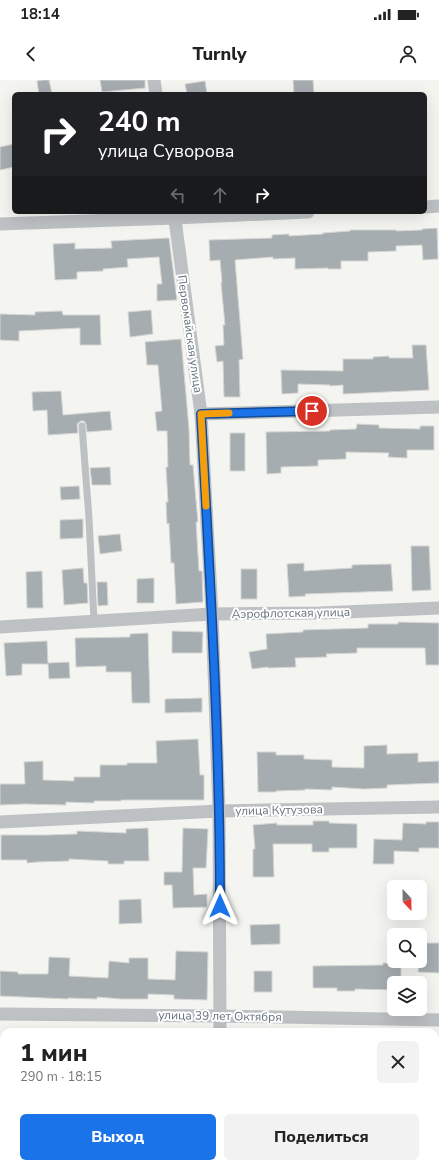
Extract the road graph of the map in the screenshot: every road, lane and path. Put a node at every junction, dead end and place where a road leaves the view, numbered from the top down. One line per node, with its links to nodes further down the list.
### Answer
1 (154, 80): 2 (street)
2 (156, 92)
3 (439, 206): 4 (street)
4 (427, 207)
5 (219, 214): 6 (street)
6 (175, 215): 7 (street); 9 (street, Первомайская улица)
7 (0, 224)
8 (439, 407): 9 (street)
9 (201, 414): 12 (street, Первомайская улица)
10 (82, 426): 13 (lane)
11 (439, 608): 12 (street, Аэрофлотская улица)
12 (212, 614): 13 (street, Аэрофлотская улица); 16 (street, Первомайская улица)
13 (94, 621): 14 (street, Аэрофлотская улица)
14 (0, 627)
15 (439, 807): 16 (street, улица Кутузова)
16 (219, 812): 17 (street, улица Кутузова); 19 (street, Первомайская улица)
17 (0, 822)
18 (0, 1014): 19 (street, улица 39 лет Октября)
19 (220, 1016): 20 (street, улица 39 лет Октября); 21 (street, Первомайская улица)
20 (439, 1020)
21 (220, 1028)

